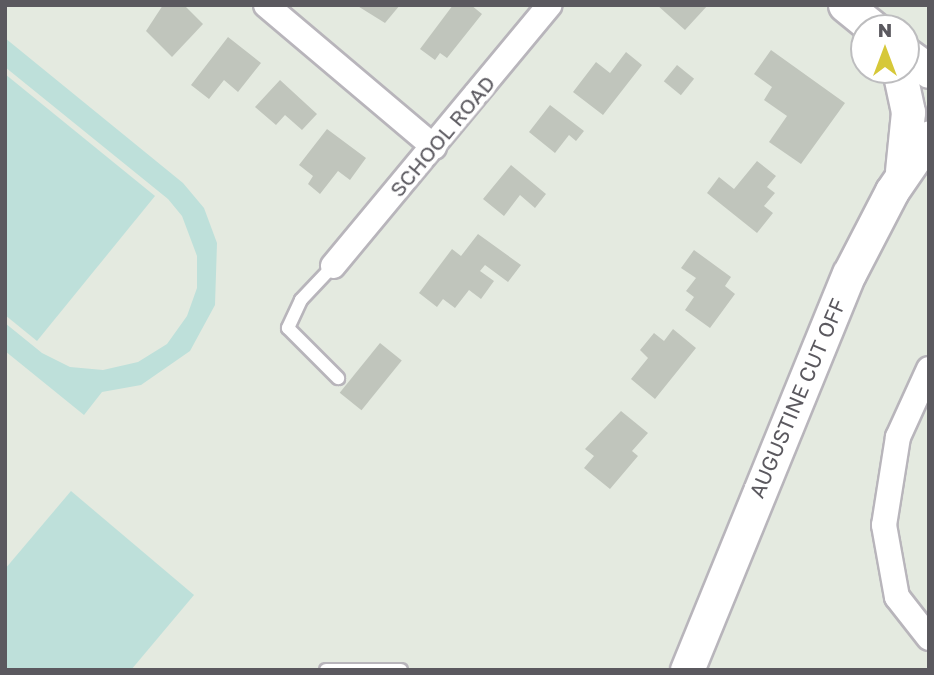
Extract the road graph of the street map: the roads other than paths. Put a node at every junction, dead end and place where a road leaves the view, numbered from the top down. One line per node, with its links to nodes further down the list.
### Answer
1 (266, 5): 5 (street)
2 (550, 5): 5 (street, SCHOOL ROAD)
3 (901, 84): 7 (street)
4 (929, 136): 7 (street, AUGUSTINE CUT OFF)
5 (434, 147): 8 (street, SCHOOL ROAD)
6 (929, 161): 7 (street)
7 (899, 180): 14 (street, AUGUSTINE CUT OFF)
8 (333, 266): 10 (lane)
9 (929, 369): 11 (street)
10 (338, 378)
11 (929, 638)
12 (326, 670): 13 (lane)
13 (401, 670)
14 (687, 670)

